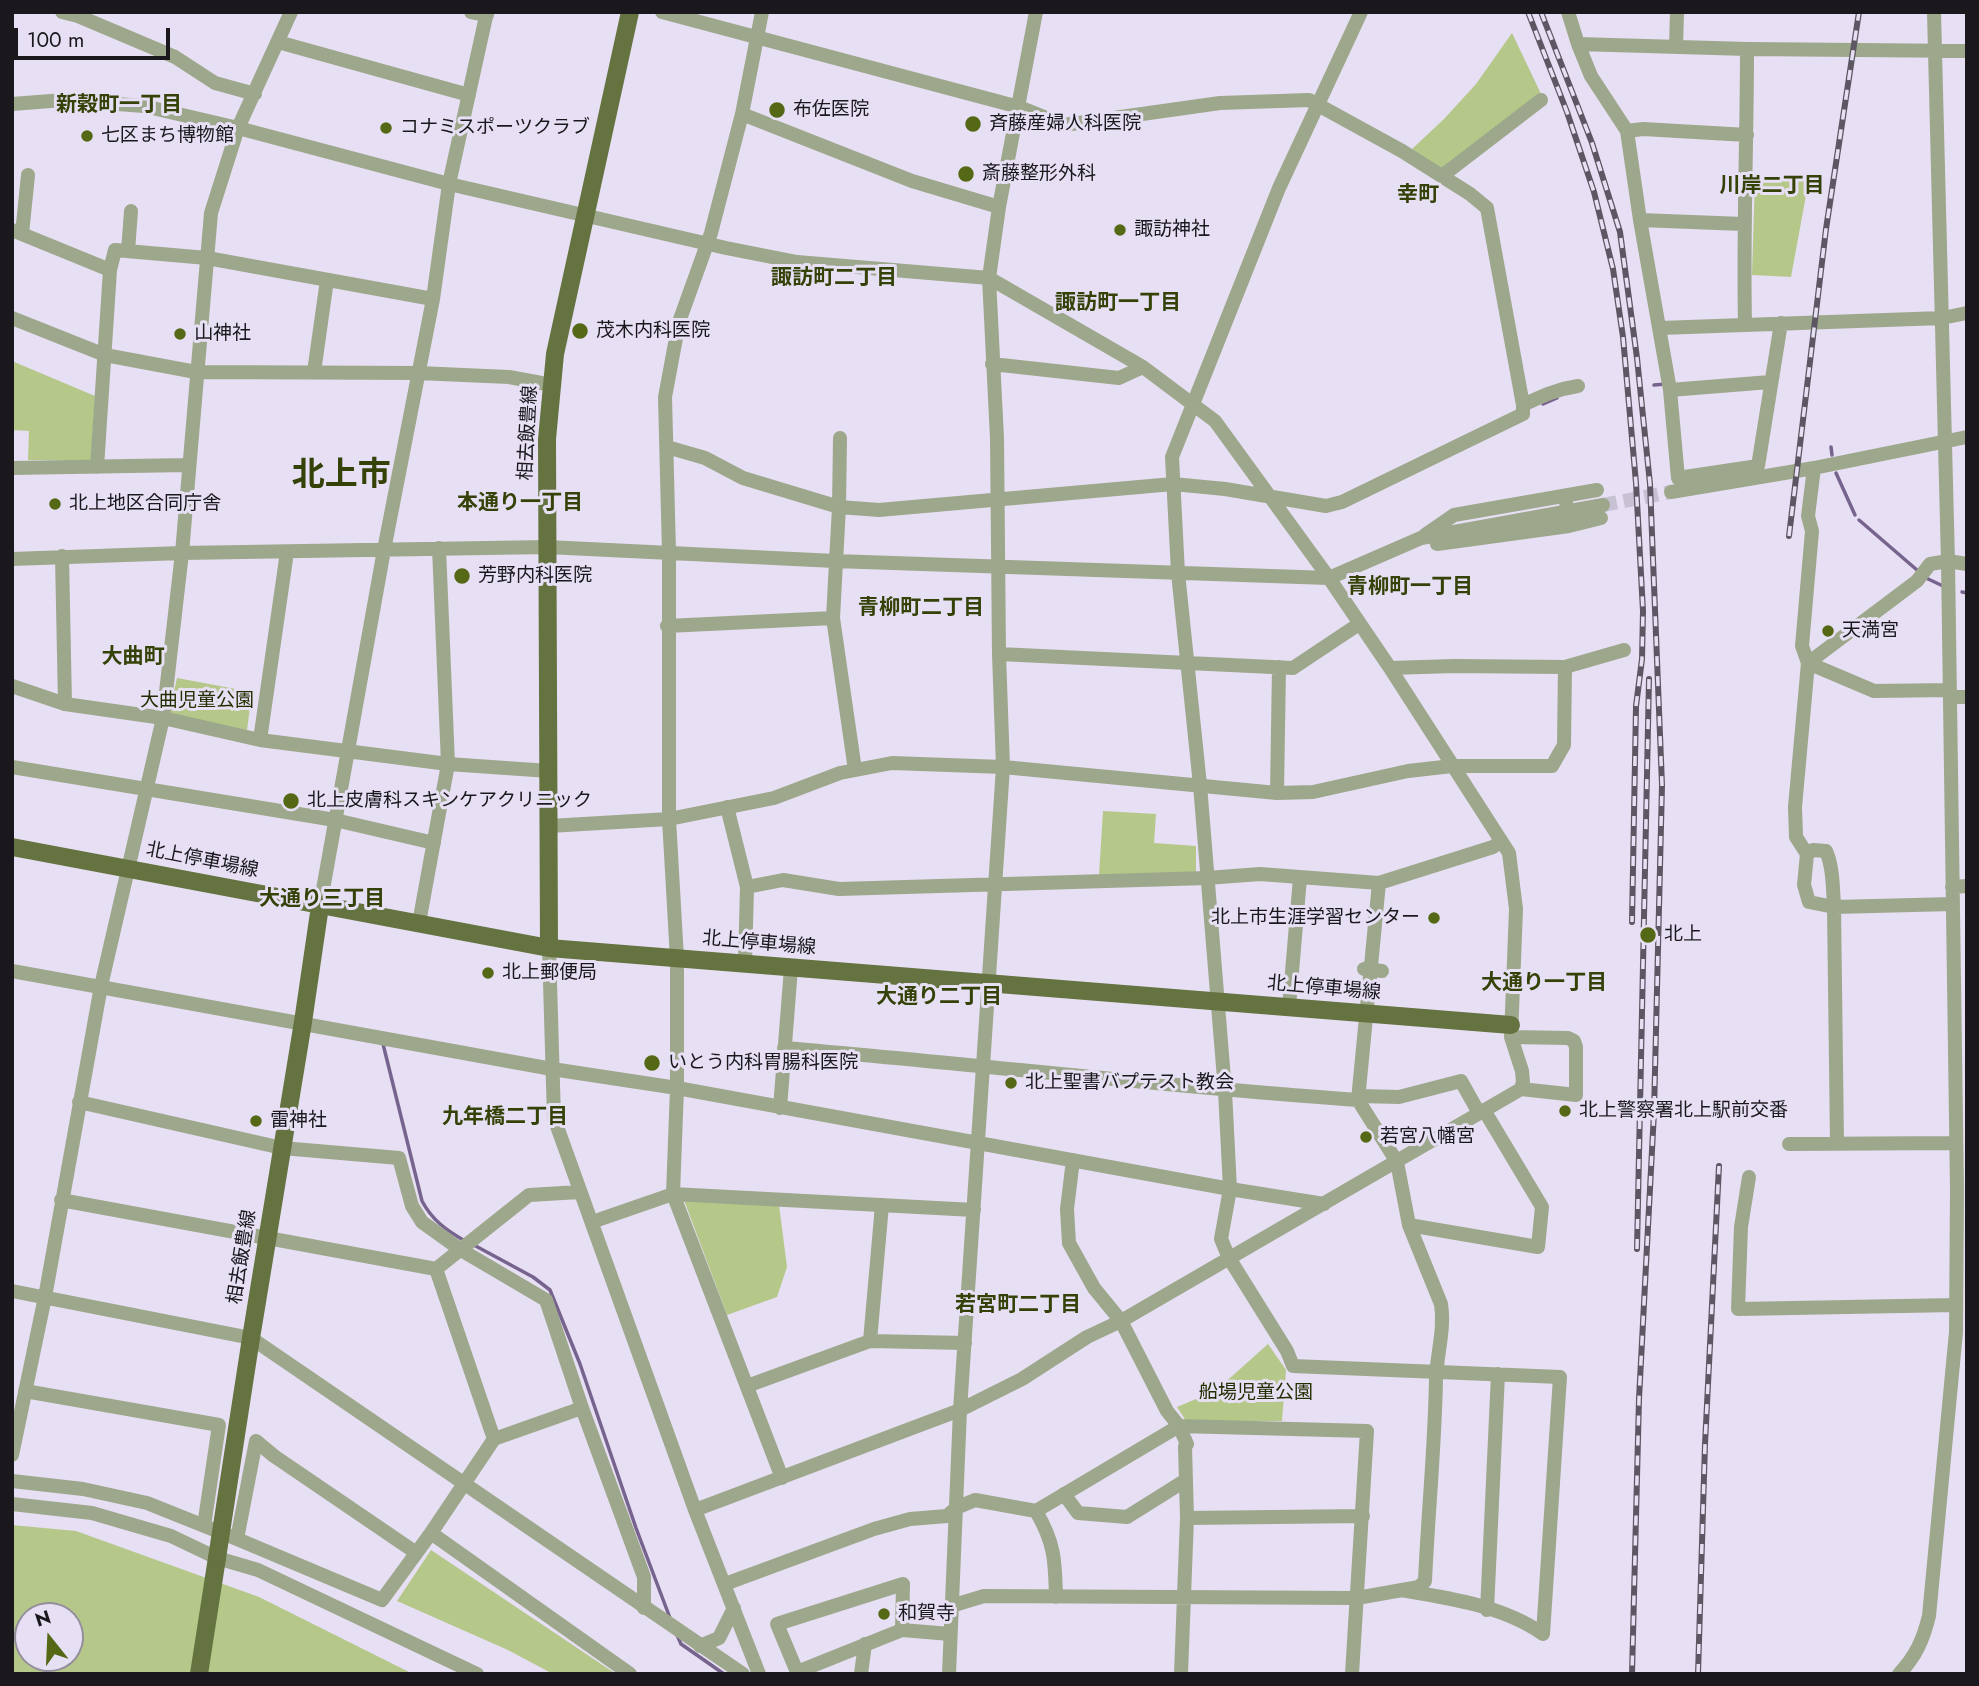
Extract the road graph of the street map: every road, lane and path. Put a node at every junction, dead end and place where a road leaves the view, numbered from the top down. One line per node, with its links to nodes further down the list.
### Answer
1 (62, 12): 20 (street)
2 (291, 12): 14 (street)
3 (471, 12): 12 (street)
4 (630, 12): 35 (main road, 相去飯豊線)
5 (662, 12): 13 (street)
6 (762, 12): 13 (street)
7 (1037, 12): 25 (street)
8 (1362, 12): 24 (street)
9 (1568, 12): 15 (street)
10 (1677, 12): 16 (street)
11 (1934, 12): 18 (street)
12 (487, 14): 21 (street)
13 (756, 38): 25 (street); 26 (street)
14 (278, 42): 20 (street); 21 (street)
15 (1578, 44): 16 (street); 28 (street)
16 (1676, 47): 17 (street)
17 (1747, 49): 18 (street); 29 (street)
18 (1936, 51): 19 (street); 48 (street)
19 (1967, 51)
20 (255, 94): 27 (street)
21 (469, 95): 32 (street)
22 (1541, 100): 31 (street)
23 (12, 104): 27 (street)
24 (1319, 106): 25 (street); 31 (street); 63 (street)
25 (1019, 107): 33 (street)
26 (742, 114): 33 (street); 39 (street)
27 (238, 128): 32 (street); 41 (street)
28 (1627, 131): 29 (street); 36 (street)
29 (1747, 135): 37 (street)
30 (28, 175): 38 (street)
31 (1442, 176): 62 (street)
32 (449, 184): 35 (street); 45 (street)
33 (999, 207): 43 (street)
34 (131, 211): 40 (street)
35 (584, 216): 39 (street); 59 (main road, 相去飯豊線)
36 (1640, 220): 37 (street); 51 (street)
37 (1743, 224): 50 (street)
38 (17, 232): 42 (street)
39 (706, 243): 43 (street); 67 (street)
40 (128, 251): 41 (street); 42 (street)
41 (207, 258): 44 (street); 55 (street)
42 (110, 270): 52 (street)
43 (989, 278): 53 (street); 54 (street)
44 (327, 280): 45 (street); 56 (street)
45 (433, 299): 57 (street)
46 (1967, 313): 48 (street)
47 (12, 318): 52 (street)
48 (1942, 318): 49 (street); 66 (street)
49 (1781, 323): 50 (street); 58 (street)
50 (1745, 324): 51 (street)
51 (1660, 328): 61 (street)
52 (105, 355): 55 (street); 69 (street)
53 (992, 364): 54 (street); 77 (street)
54 (1143, 367): 63 (street)
55 (196, 372): 56 (street); 68 (street)
56 (314, 372): 57 (street)
57 (418, 373): 59 (street); 83 (street)
58 (1770, 382): 61 (street); 61 (street)
59 (552, 385): 81 (main road, 相去飯豊線)
60 (1578, 386): 62 (street)
61 (1670, 390)
62 (1524, 405): 75 (street)
63 (1194, 406): 72 (street); 75 (street)
64 (1967, 437): 66 (street)
65 (840, 438): 78 (street)
66 (1944, 442): 71 (street); 90 (street)
67 (667, 447): 78 (street); 85 (street)
68 (188, 465): 69 (street); 86 (street)
69 (97, 467): 70 (street)
70 (12, 468)
71 (1814, 468): 74 (street); 101 (street)
72 (1173, 484): 75 (street); 77 (street); 93 (street)
73 (1597, 490): 76 (street)
74 (1671, 492)
75 (1270, 497): 94 (street)
76 (1565, 499): 79 (street, bridge); 80 (street)
77 (998, 500): 78 (street); 92 (street)
78 (839, 508): 89 (street)
79 (1569, 523): 80 (street); 80 (street)
80 (1421, 538): 94 (street)
81 (547, 547): 82 (street); 85 (street); 117 (main road, 相去飯豊線)
82 (439, 548): 83 (street); 112 (street)
83 (384, 550): 84 (street); 111 (street)
84 (287, 552): 86 (street); 110 (street)
85 (669, 552): 89 (street); 97 (street)
86 (182, 553): 87 (street); 109 (street)
87 (62, 556): 88 (street); 108 (street)
88 (12, 559)
89 (835, 561): 92 (street); 95 (street)
90 (1948, 561): 91 (street); 101 (street); 106 (street)
91 (1967, 564)
92 (998, 566): 93 (street); 99 (street)
93 (1178, 573): 94 (street); 100 (street)
94 (1329, 578): 96 (street)
95 (834, 618): 97 (street); 116 (street)
96 (1359, 624): 102 (street); 104 (street)
97 (667, 626): 122 (street)
98 (1624, 650): 103 (street)
99 (999, 654): 100 (street); 115 (street)
100 (1187, 663): 102 (street); 118 (street)
101 (1808, 663): 106 (street); 128 (street)
102 (1279, 667): 120 (street)
103 (1565, 667): 104 (street); 113 (street)
104 (1390, 668): 113 (street)
105 (12, 685): 108 (street)
106 (1950, 694): 107 (street); 135 (street)
107 (1967, 697)
108 (65, 704): 109 (street)
109 (163, 719): 110 (street); 119 (street)
110 (260, 740): 111 (street)
111 (347, 751): 112 (street); 123 (street)
112 (449, 764): 117 (street); 126 (street)
113 (1452, 766): 120 (street); 125 (street)
114 (12, 767): 119 (street)
115 (1003, 767): 116 (street); 118 (street); 132 (street)
116 (855, 770): 121 (street)
117 (549, 771): 124 (main road, 相去飯豊線)
118 (1200, 785): 120 (street); 130 (street)
119 (146, 787): 123 (street); 129 (street)
120 (1277, 793)
121 (727, 807): 122 (street); 134 (street)
122 (669, 819): 124 (street); 141 (street)
123 (335, 820): 126 (street); 137 (street)
124 (549, 827): 140 (main road, 相去飯豊線)
125 (1501, 842): 133 (street); 153 (street)
126 (434, 843): 139 (street)
127 (12, 847): 129 (main road, 北上停車場線)
128 (1807, 853): 138 (street); 138 (street)
129 (128, 868): 137 (main road, 北上停車場線); 148 (street)
130 (1207, 878): 131 (street); 132 (street); 149 (street)
131 (1300, 878): 133 (street); 150 (street)
132 (995, 882): 134 (street); 147 (street)
133 (1379, 883): 151 (street)
134 (747, 887): 142 (street)
135 (1959, 887): 136 (street)
136 (1953, 904): 138 (street); 154 (street)
137 (320, 906): 139 (main road, 北上停車場線); 152 (main road, 相去飯豊線)
138 (1834, 907): 166 (street)
139 (419, 923): 140 (main road, 北上停車場線)
140 (549, 948): 141 (main road, 北上停車場線); 157 (street)
141 (677, 959): 142 (main road, 北上停車場線); 158 (street)
142 (745, 964): 143 (main road, 北上停車場線)
143 (790, 968): 147 (main road, 北上停車場線); 155 (street)
144 (1364, 969): 146 (street, bridge)
145 (12, 971): 148 (street)
146 (1382, 971)
147 (989, 984): 149 (main road, 北上停車場線); 156 (street)
148 (101, 986): 152 (street); 162 (street)
149 (1218, 1002): 150 (main road, 北上停車場線); 160 (street)
150 (1289, 1007): 151 (main road, 北上停車場線)
151 (1367, 1013): 153 (main road, 北上停車場線); 161 (street)
152 (303, 1023): 157 (street); 169 (main road, 相去飯豊線)
153 (1511, 1031): 159 (street); 159 (street)
154 (1961, 1033): 167 (street)
155 (784, 1048): 156 (street); 163 (street)
156 (982, 1065): 160 (street); 165 (street)
157 (552, 1069): 158 (street); 175 (street)
158 (677, 1088): 163 (street); 176 (street)
159 (1521, 1089): 164 (street)
160 (1224, 1091): 161 (street); 173 (street)
161 (1359, 1098): 164 (street); 171 (street)
162 (79, 1102): 169 (street); 177 (street)
163 (780, 1108): 165 (street)
164 (1481, 1111): 171 (street); 182 (street)
165 (978, 1143): 170 (street); 180 (street)
166 (1837, 1143): 167 (street); 168 (street)
167 (1956, 1143): 174 (street)
168 (1789, 1144)
169 (282, 1147): 183 (main road, 相去飯豊線); 184 (street)
170 (1073, 1160): 173 (street); 190 (street)
171 (1396, 1162): 178 (street); 182 (street)
172 (1749, 1177): 189 (street)
173 (1230, 1189): 178 (street); 185 (street)
174 (1962, 1189): 189 (street)
175 (580, 1192): 181 (street); 184 (street)
176 (673, 1194): 179 (street); 181 (street); 197 (street)
177 (61, 1200): 183 (street); 188 (street)
178 (1324, 1204): 185 (street)
179 (882, 1205): 180 (street); 193 (street)
180 (974, 1210): 194 (street)
181 (592, 1222): 211 (street)
182 (1409, 1225): 195 (street)
183 (268, 1238): 186 (street); 192 (main road, 相去飯豊線)
184 (461, 1250): 186 (street); 199 (street)
185 (1229, 1258): 190 (street); 195 (street)
186 (436, 1269): 202 (street)
187 (12, 1291): 188 (street)
188 (45, 1297): 192 (street); 198 (street)
189 (1956, 1305): 191 (street)
190 (1121, 1321): 200 (street); 201 (street)
191 (1961, 1332): 242 (street)
192 (251, 1338): 207 (street); 219 (main road, 相去飯豊線, bridge)
193 (870, 1341): 194 (street); 197 (street)
194 (965, 1343): 200 (street)
195 (1437, 1371): 196 (street); 221 (street)
196 (1498, 1374): 228 (street); 228 (street)
197 (747, 1386): 204 (street)
198 (25, 1391): 203 (street); 215 (street)
199 (582, 1408): 202 (street); 226 (street)
200 (960, 1410): 204 (street); 210 (street)
201 (1179, 1426): 205 (street); 208 (street); 213 (street)
202 (495, 1439): 207 (street)
203 (12, 1455)
204 (782, 1478): 211 (street)
205 (1186, 1480): 208 (street); 214 (street)
206 (12, 1481): 215 (street)
207 (465, 1483): 216 (street); 226 (street)
208 (1064, 1494): 212 (street)
209 (12, 1504): 219 (street)
210 (956, 1508): 212 (street); 220 (street); 225 (street)
211 (695, 1510): 220 (street)
212 (1036, 1511): 222 (street)
213 (1363, 1516): 214 (street); 223 (street)
214 (1187, 1518): 224 (street)
215 (204, 1526): 217 (street)
216 (431, 1533): 218 (street); 235 (street)
217 (237, 1539): 218 (street); 218 (street)
218 (415, 1552)
219 (217, 1558): 233 (main road, 相去飯豊線); 234 (street)
220 (725, 1584): 227 (street)
221 (1401, 1590): 223 (street); 228 (street)
222 (1056, 1597): 224 (street); 225 (street)
223 (1357, 1598): 224 (street); 241 (street)
224 (1184, 1599): 240 (street)
225 (951, 1606): 230 (street)
226 (645, 1608): 232 (street)
227 (734, 1608): 232 (street); 237 (street)
228 (1487, 1609)
229 (902, 1630): 230 (street); 231 (street); 231 (street)
230 (950, 1634): 239 (street)
231 (865, 1644): 238 (street)
232 (700, 1646): 236 (street)
233 (199, 1674)
234 (477, 1674)
235 (630, 1674)
236 (743, 1674)
237 (760, 1674)
238 (861, 1674)
239 (949, 1674)
240 (1181, 1674)
241 (1352, 1674)
242 (1899, 1674)

